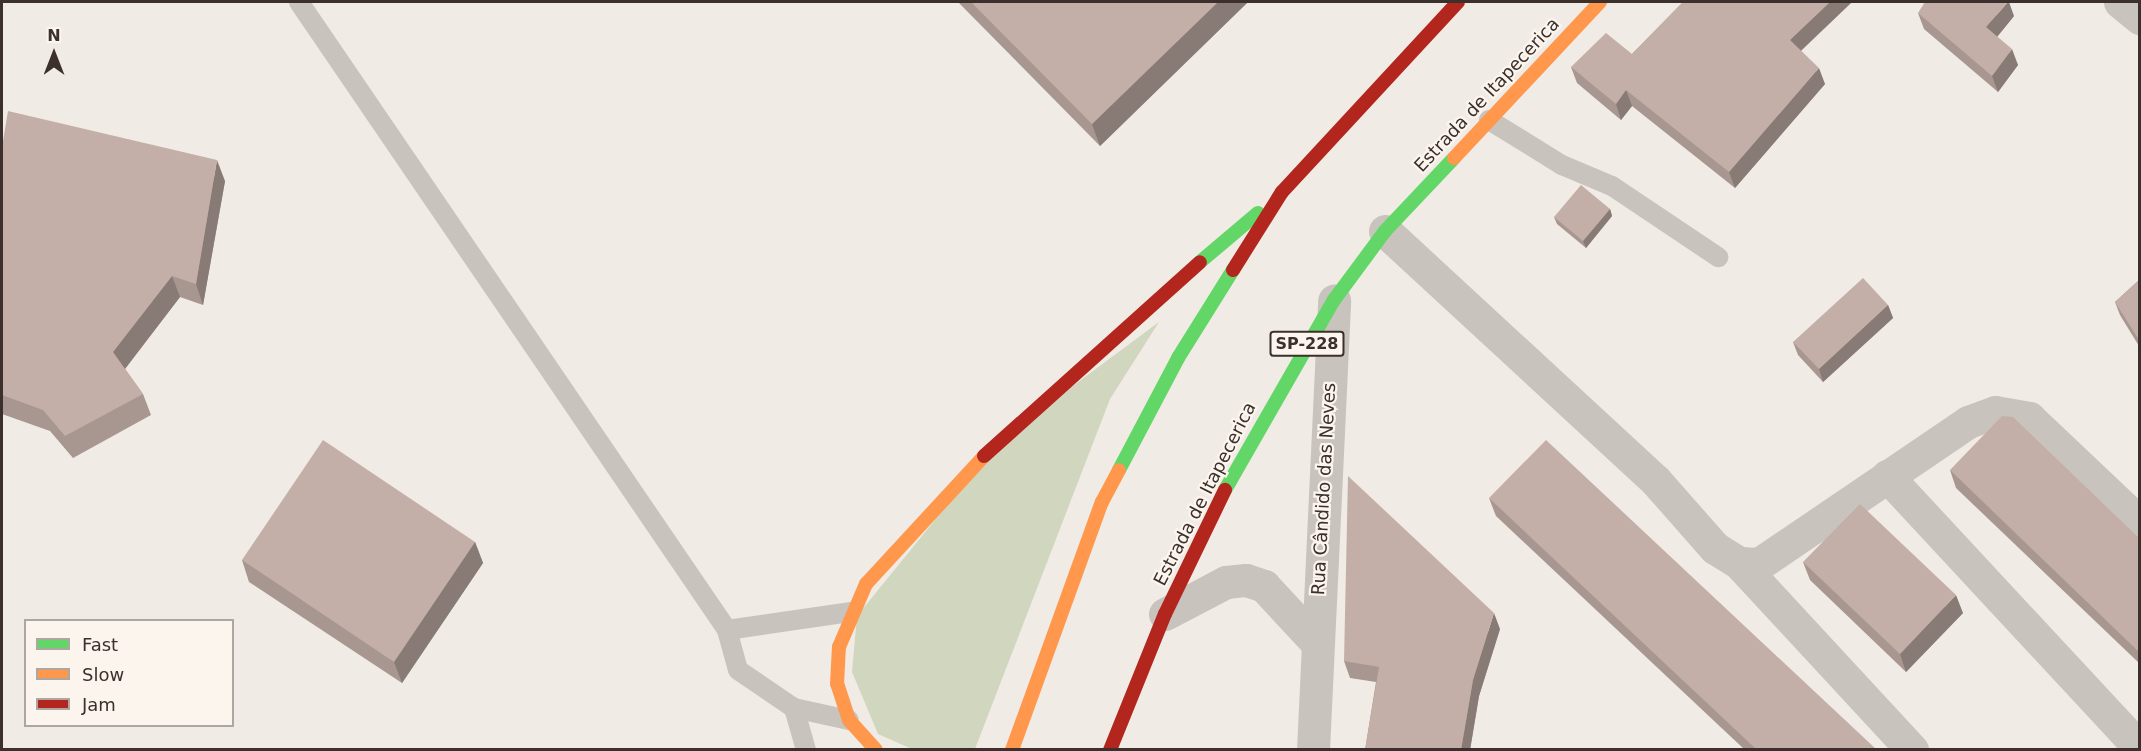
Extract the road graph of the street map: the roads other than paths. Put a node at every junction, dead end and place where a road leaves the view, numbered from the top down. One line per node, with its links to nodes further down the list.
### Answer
1 (298, 2): 16 (lane)
2 (1458, 2): 7 (main road)
3 (1600, 2): 6 (main road, Estrada de Itapecerica / SP-228)
4 (2120, 2): 5 (street)
5 (2139, 18)
6 (1489, 120): 8 (main road, Estrada de Itapecerica / SP-228); 9 (lane)
7 (1282, 192): 14 (main road); 23 (main road)
8 (1385, 231): 10 (main road, Estrada de Itapecerica / SP-228); 13 (street)
9 (1718, 257)
10 (1334, 300): 15 (main road, Estrada de Itapecerica / SP-228); 17 (street, Rua Cândido das Neves)
11 (1887, 476): 12 (street); 13 (street); 20 (street)
12 (2139, 523)
13 (1739, 563): 26 (street)
14 (850, 612): 16 (lane); 19 (main road)
15 (1166, 614): 17 (street, Rua Cândido das Neves); 24 (main road, Estrada de Itapecerica / SP-228)
16 (727, 630): 18 (lane)
17 (1317, 643): 25 (street, Rua Cândido das Neves)
18 (794, 708): 19 (lane); 21 (lane)
19 (849, 720): 22 (main road)
20 (2139, 748)
21 (806, 750)
22 (876, 750)
23 (1012, 750)
24 (1110, 750)
25 (1313, 750)
26 (1912, 750)

